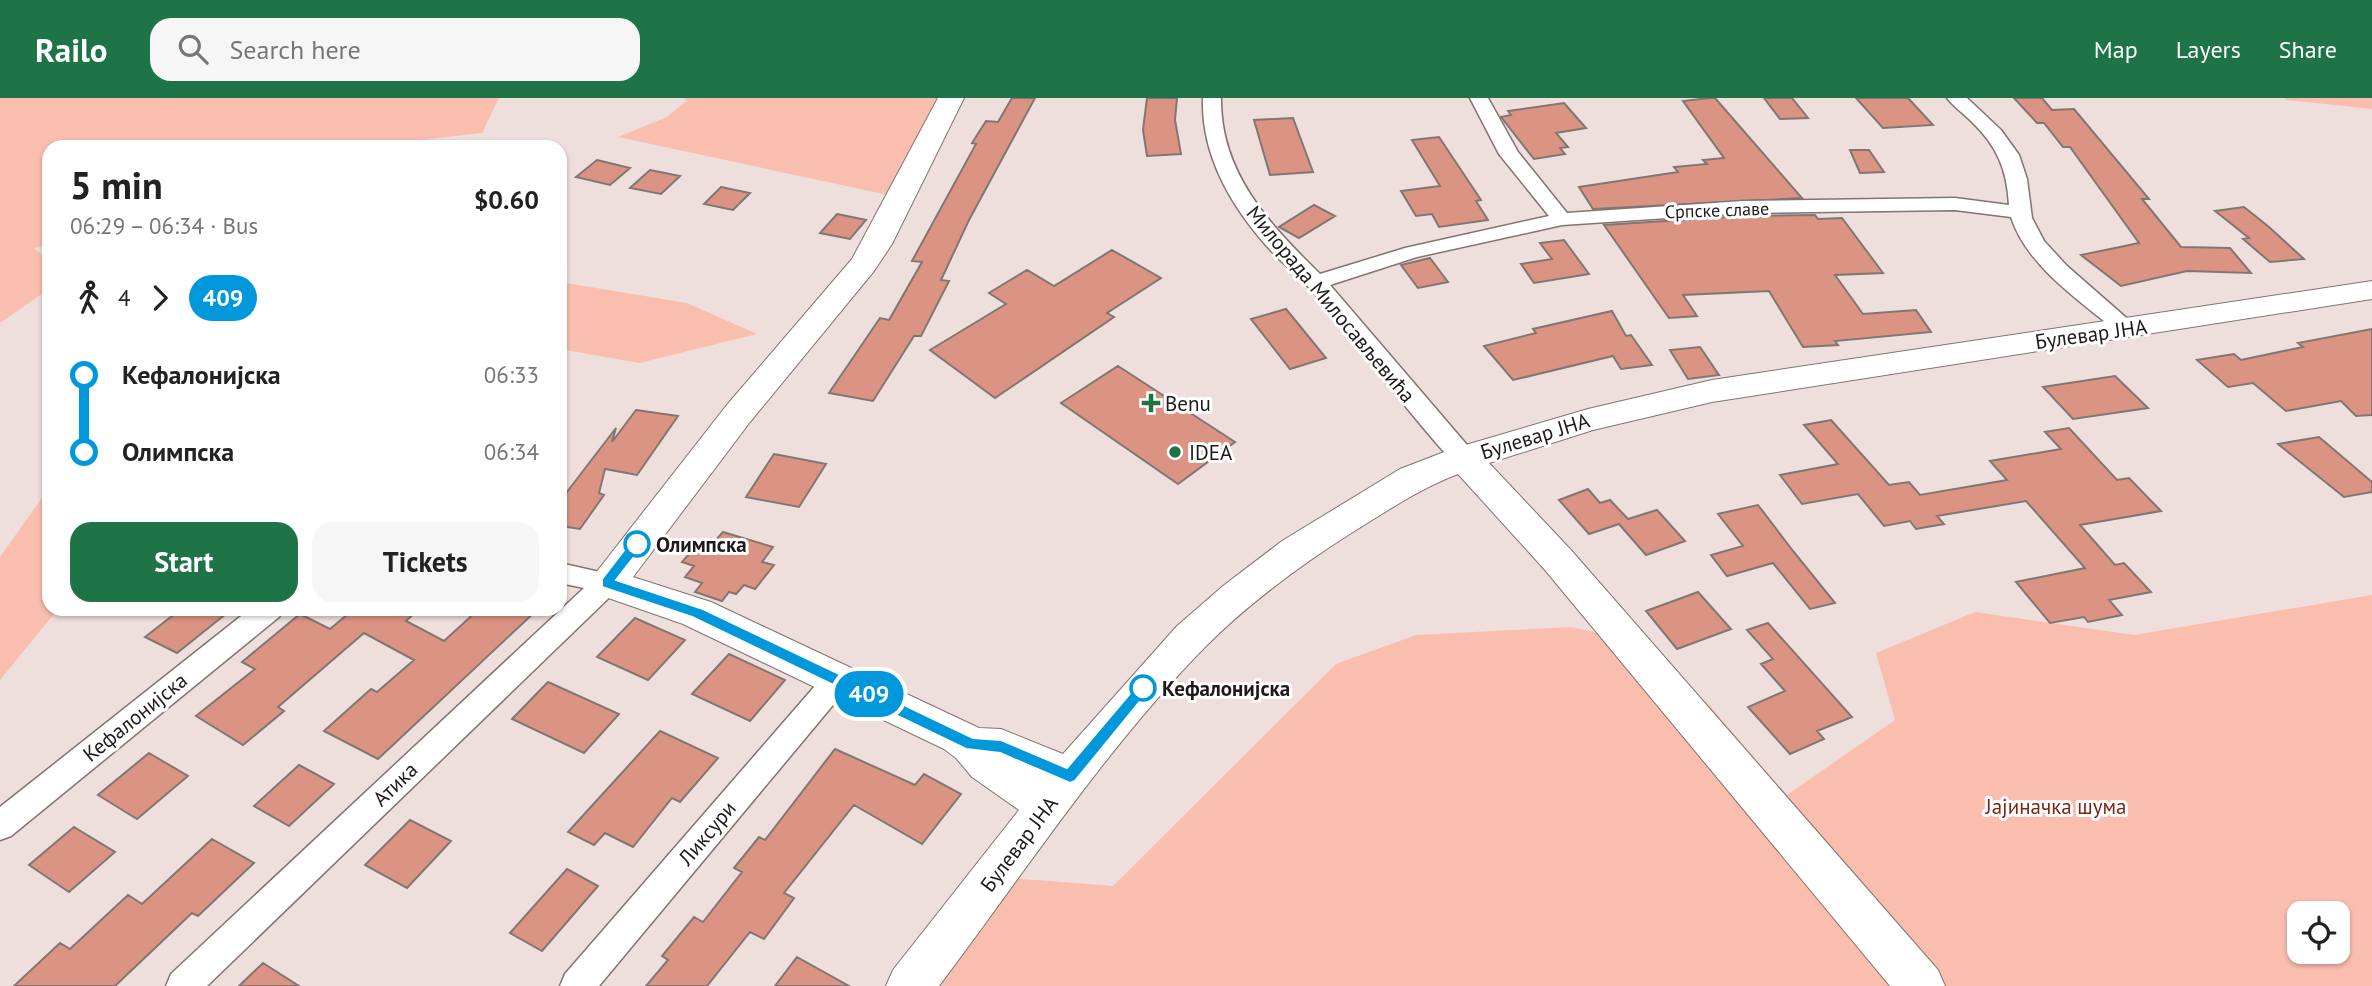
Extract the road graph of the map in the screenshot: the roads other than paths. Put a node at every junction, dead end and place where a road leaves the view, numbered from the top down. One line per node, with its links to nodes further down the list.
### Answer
1 (951, 98): 12 (street)
2 (1212, 98): 7 (street, Милорада Милосављевића)
3 (1479, 98): 6 (street)
4 (1956, 98): 5 (street)
5 (2019, 214): 6 (street, Српске славе); 9 (street)
6 (1562, 219): 7 (street, Српске славе)
7 (1317, 282): 10 (street, Милорада Милосављевића)
8 (2372, 290): 9 (street, Булевар ЈНА)
9 (2128, 329): 10 (street, Булевар ЈНА)
10 (1464, 458): 15 (street, Булевар ЈНА); 20 (street)
11 (567, 574): 12 (street)
12 (607, 583): 14 (street); 17 (street, Атика)
13 (260, 616): 16 (street, Кефалонијска)
14 (838, 679): 15 (street); 18 (street, Ликсури)
15 (1059, 791): 19 (street, Булевар ЈНА)
16 (0, 826)
17 (183, 986)
18 (577, 986)
19 (910, 986)
20 (1921, 986)

